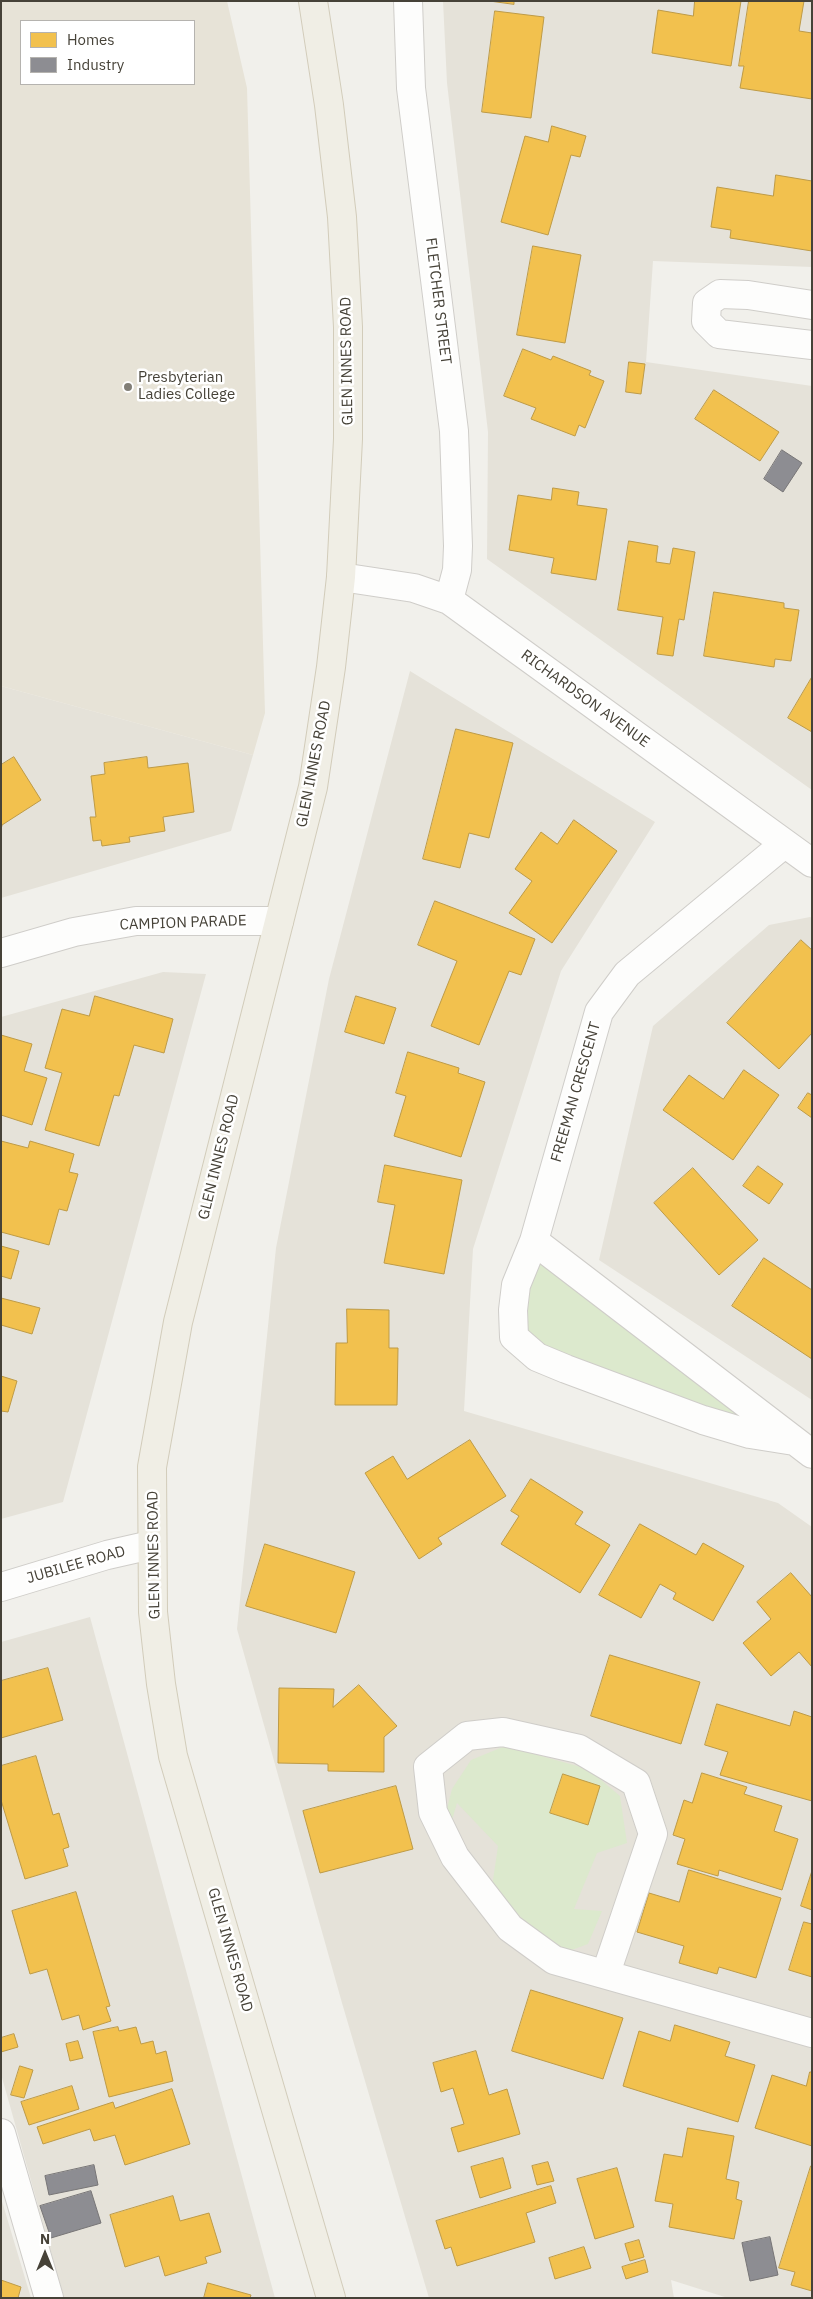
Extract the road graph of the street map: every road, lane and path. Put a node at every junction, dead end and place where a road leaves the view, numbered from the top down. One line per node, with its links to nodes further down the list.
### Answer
1 (313, 1): 5 (main road, GLEN INNES ROAD)
2 (408, 1): 6 (street, FLETCHER STREET)
3 (812, 305): 4 (street)
4 (812, 345)
5 (341, 577): 6 (street, RICHARDSON AVENUE); 9 (main road, GLEN INNES ROAD)
6 (449, 600): 7 (street, RICHARDSON AVENUE)
7 (784, 844): 8 (street, RICHARDSON AVENUE); 11 (street, FREEMAN CRESCENT)
8 (812, 863)
9 (279, 921): 10 (street, CAMPION PARADE); 13 (main road, GLEN INNES ROAD)
10 (1, 953)
11 (534, 1242): 12 (street, FREEMAN CRESCENT); 12 (street, FREEMAN CRESCENT)
12 (803, 1448)
13 (151, 1545): 14 (street, JUBILEE ROAD); 19 (main road, GLEN INNES ROAD)
14 (1, 1587)
15 (606, 1973): 15 (street); 16 (street)
16 (812, 2033)
17 (1, 2133): 18 (street)
18 (49, 2298)
19 (331, 2298)

